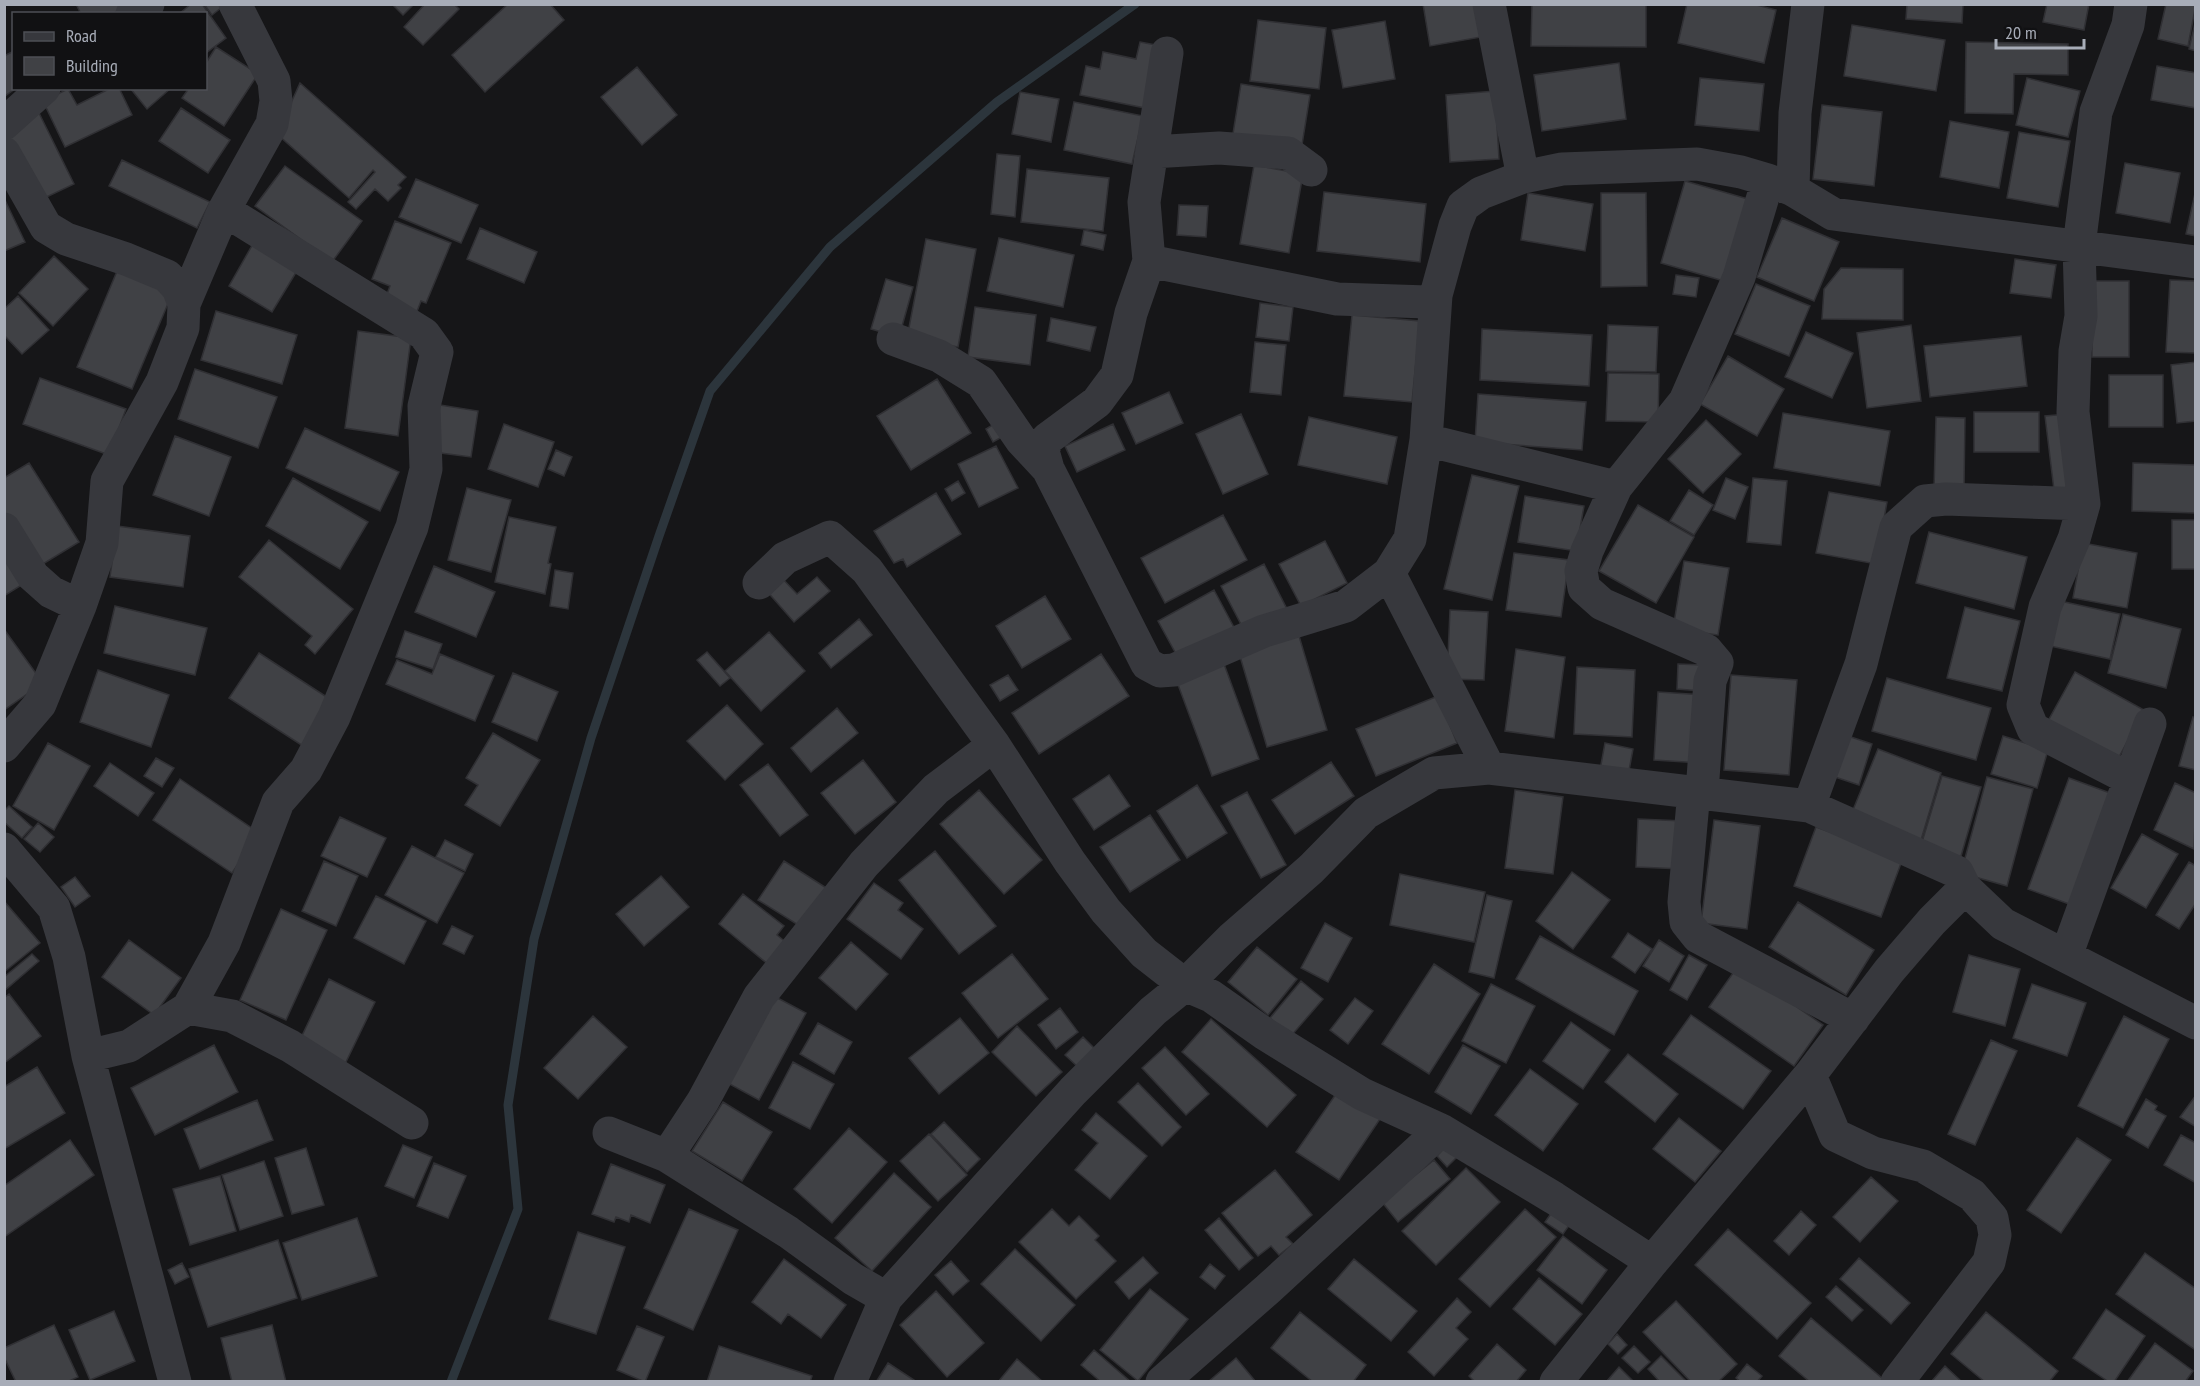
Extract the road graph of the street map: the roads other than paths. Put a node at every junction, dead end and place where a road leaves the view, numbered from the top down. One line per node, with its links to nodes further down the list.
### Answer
1 (148, 4): 6 (street)
2 (235, 4): 15 (street)
3 (1489, 4): 13 (street)
4 (1808, 4): 14 (street)
5 (2131, 4): 16 (street)
6 (135, 12)
7 (1167, 53): 10 (street)
8 (42, 90): 9 (street)
9 (4, 124)
10 (1152, 152): 12 (street); 17 (street)
11 (4, 153): 20 (street)
12 (1311, 170)
13 (1523, 177): 14 (street); 19 (street)
14 (1780, 185): 16 (street); 24 (street)
15 (224, 210): 20 (street); 41 (street)
16 (2079, 246): 18 (street); 25 (street)
17 (1149, 261): 19 (street); 23 (street)
18 (2196, 262)
19 (1436, 295): 22 (street)
20 (184, 304): 29 (street)
21 (893, 339): 23 (street)
22 (1426, 440): 24 (street); 27 (street)
23 (1048, 469): 27 (street)
24 (1616, 487): 35 (street)
25 (2084, 504): 34 (street); 36 (street)
26 (4, 529): 29 (street)
27 (1389, 573): 33 (street)
28 (759, 583): 31 (street)
29 (80, 606): 32 (street)
30 (2150, 724): 34 (street)
31 (994, 745): 40 (street); 49 (street)
32 (4, 746)
33 (1489, 768): 35 (street); 40 (street)
34 (2130, 779): 39 (street)
35 (1698, 792): 36 (street); 42 (street)
36 (1809, 806): 38 (street)
37 (4, 849): 44 (street)
38 (1965, 888): 39 (street); 42 (street)
39 (2066, 956): 43 (street)
40 (1185, 985): 47 (street); 51 (street)
41 (188, 1008): 44 (street); 46 (street)
42 (1853, 1019): 45 (street)
43 (2196, 1023)
44 (88, 1056): 52 (street)
45 (1810, 1075): 50 (street); 56 (street)
46 (412, 1123)
47 (1442, 1130): 50 (street); 54 (street)
48 (609, 1133): 49 (street)
49 (667, 1156): 51 (street)
50 (1652, 1262): 55 (street)
51 (886, 1298): 53 (street)
52 (175, 1382)
53 (850, 1382)
54 (1162, 1382)
55 (1556, 1382)
56 (1897, 1382)

